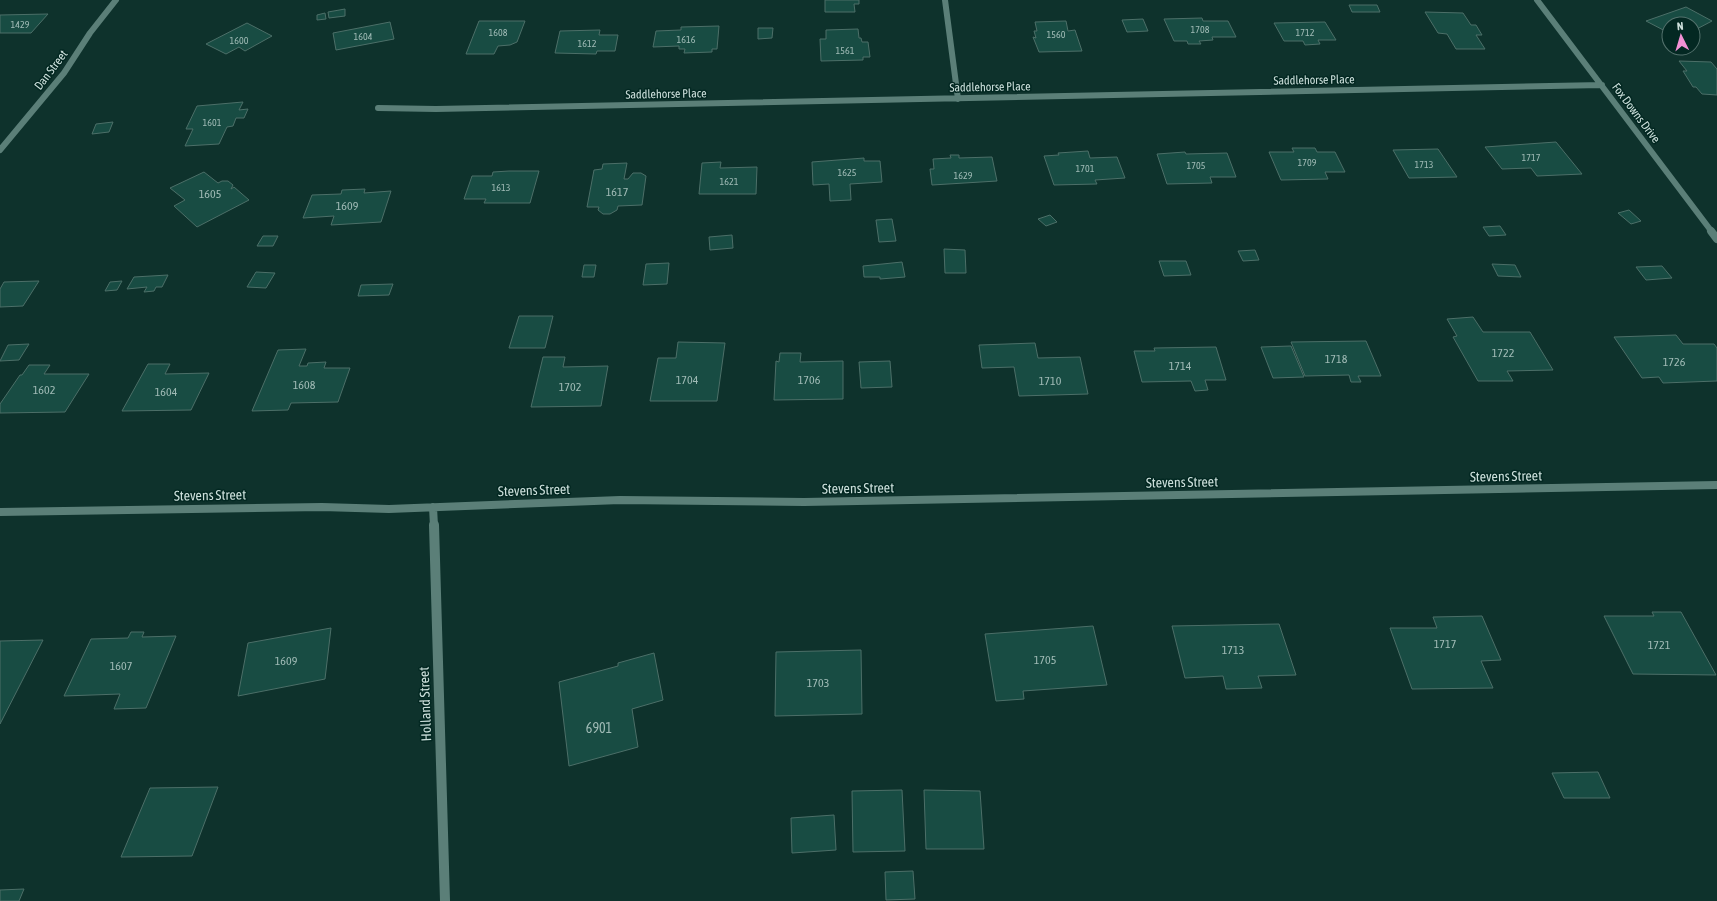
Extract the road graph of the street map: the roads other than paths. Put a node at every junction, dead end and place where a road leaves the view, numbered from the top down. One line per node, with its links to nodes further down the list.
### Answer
1 (116, 0): 7 (street, Dan Street)
2 (945, 0): 5 (street)
3 (1537, 0): 4 (street, Fox Downs Drive)
4 (1602, 85): 5 (street, Saddlehorse Place); 8 (street, Fox Downs Drive)
5 (958, 99): 6 (street, Saddlehorse Place)
6 (378, 108)
7 (0, 150)
8 (1717, 239)
9 (1717, 485): 10 (street, Stevens Street)
10 (433, 507): 11 (street, Stevens Street); 12 (street, Holland Street)
11 (0, 512)
12 (445, 901)

